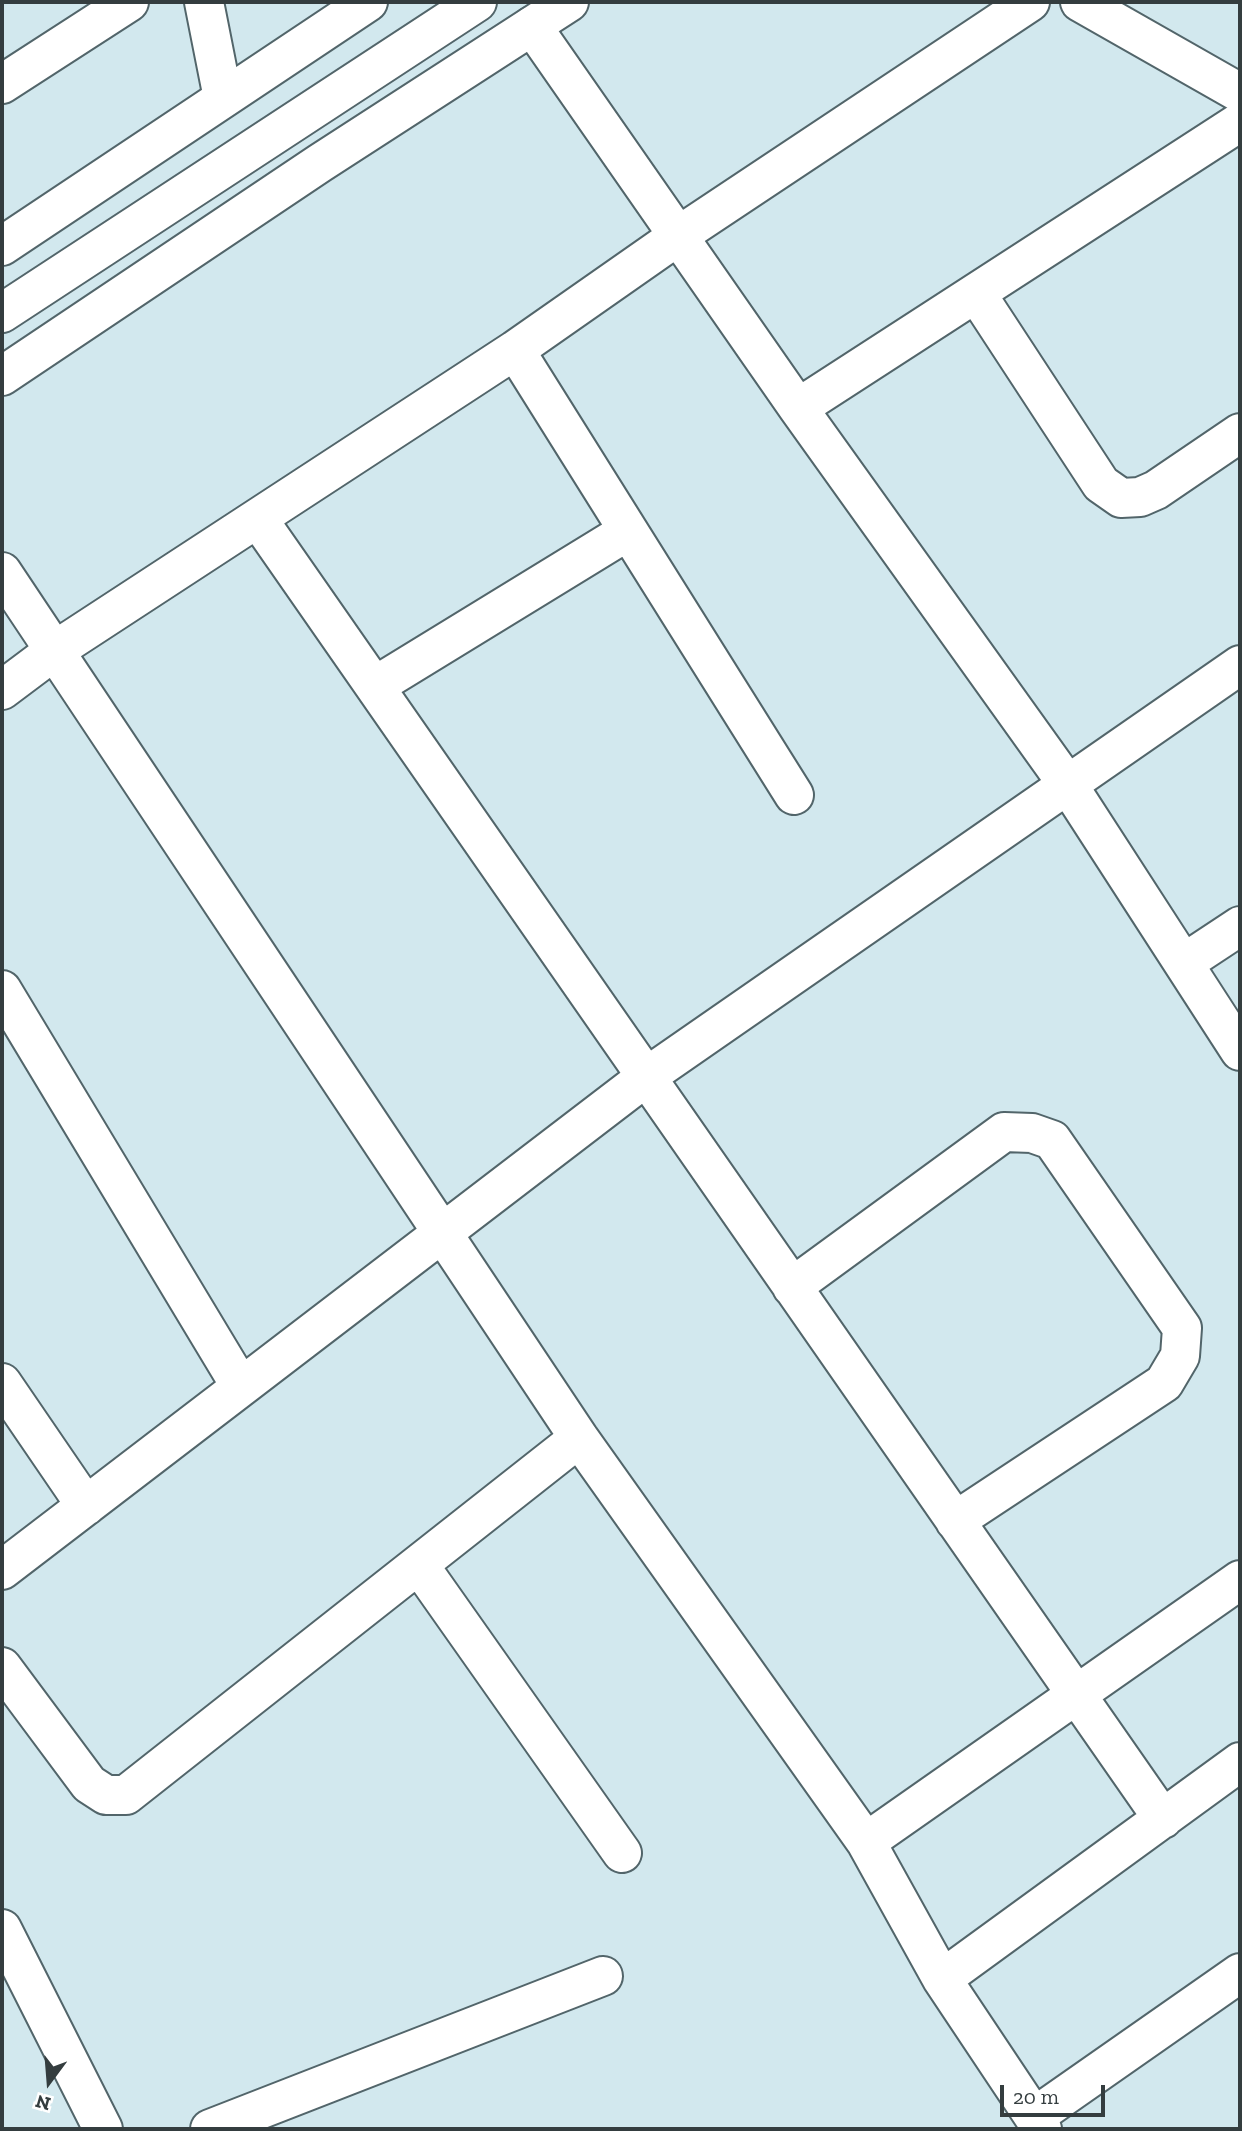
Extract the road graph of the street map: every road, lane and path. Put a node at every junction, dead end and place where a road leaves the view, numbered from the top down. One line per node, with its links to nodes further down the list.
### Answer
1 (128, 2): 9 (street)
2 (204, 2): 11 (street)
3 (368, 2): 11 (street)
4 (477, 2): 16 (street)
5 (569, 2): 8 (street)
6 (1030, 2): 13 (street)
7 (1080, 2): 10 (street)
8 (532, 26): 13 (street); 18 (street)
9 (2, 84)
10 (1240, 93)
11 (223, 98): 14 (street)
12 (1240, 122): 15 (street)
13 (678, 236): 17 (street); 19 (street)
14 (2, 246)
15 (976, 293): 19 (street); 20 (street)
16 (2, 313)
17 (515, 350): 21 (street); 22 (street)
18 (2, 376)
19 (798, 408): 28 (street)
20 (1240, 433)
21 (258, 519): 24 (street); 26 (street)
22 (628, 531): 26 (street); 29 (street)
23 (2, 572): 24 (street)
24 (54, 651): 27 (street); 35 (street)
25 (1240, 664): 28 (street)
26 (375, 686): 34 (street)
27 (2, 690)
28 (1068, 785): 31 (street); 34 (street)
29 (794, 795)
30 (1240, 926): 31 (street)
31 (1184, 963): 33 (street)
32 (2, 990): 38 (street)
33 (1240, 1051)
34 (646, 1077): 35 (street); 36 (street)
35 (442, 1233): 38 (street); 39 (street)
36 (792, 1287): 41 (street); 41 (street)
37 (2, 1382): 40 (street)
38 (241, 1387): 40 (street)
39 (579, 1438): 42 (street); 49 (street)
40 (86, 1506): 43 (street)
41 (955, 1521): 46 (street)
42 (419, 1565): 45 (street); 50 (street)
43 (2, 1570)
44 (1240, 1580): 46 (street)
45 (2, 1667)
46 (1076, 1695): 48 (street); 49 (street)
47 (1240, 1762): 48 (street)
48 (1163, 1819): 54 (street)
49 (866, 1842): 54 (street)
50 (622, 1853)
51 (2, 1929): 56 (street)
52 (1240, 1973): 55 (street)
53 (603, 1976): 57 (street)
54 (942, 1979): 55 (street)
55 (1038, 2123)
56 (101, 2128)
57 (210, 2129)

